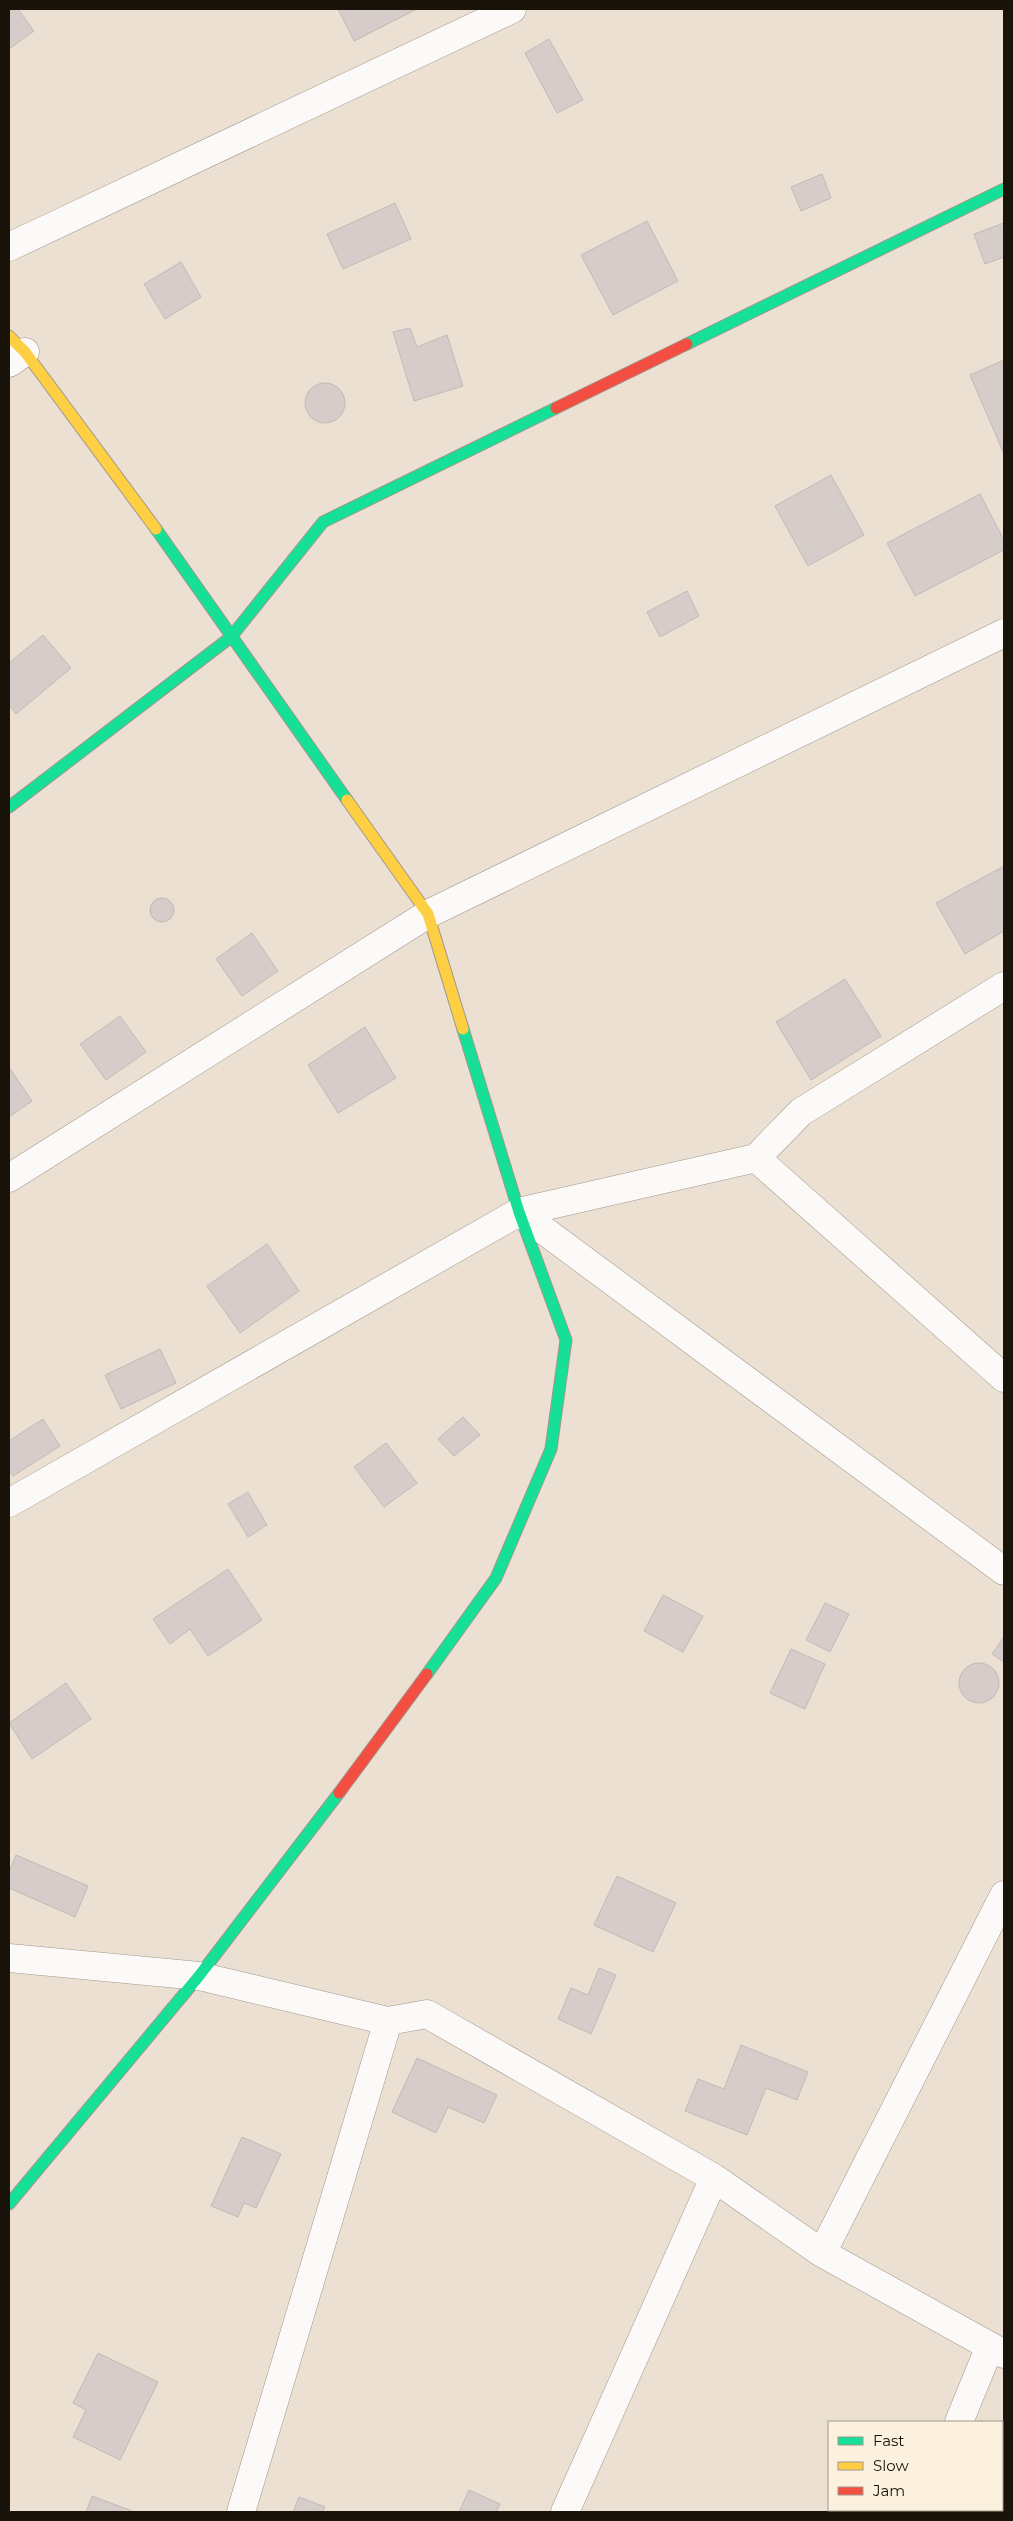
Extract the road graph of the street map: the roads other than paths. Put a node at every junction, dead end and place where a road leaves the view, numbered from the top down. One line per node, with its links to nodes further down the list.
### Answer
1 (512, 9): 3 (street)
2 (1004, 189): 6 (street)
3 (9, 247)
4 (14, 350): 6 (street)
5 (1004, 633): 8 (street)
6 (231, 637): 7 (street); 8 (street)
7 (9, 807)
8 (428, 914): 11 (street); 12 (street)
9 (1004, 986): 10 (street)
10 (756, 1158): 12 (street); 13 (street)
11 (9, 1178)
12 (519, 1212): 14 (street); 15 (street); 18 (street)
13 (1004, 1378)
14 (9, 1503)
15 (1004, 1571)
16 (1004, 1896): 22 (street)
17 (9, 1958): 18 (street)
18 (199, 1976): 19 (street); 21 (street)
19 (388, 2021): 20 (street); 25 (street)
20 (714, 2178): 22 (street); 26 (street)
21 (9, 2204)
22 (822, 2253): 23 (street)
23 (997, 2350): 24 (street)
24 (960, 2421)
25 (242, 2512)
26 (565, 2512)

